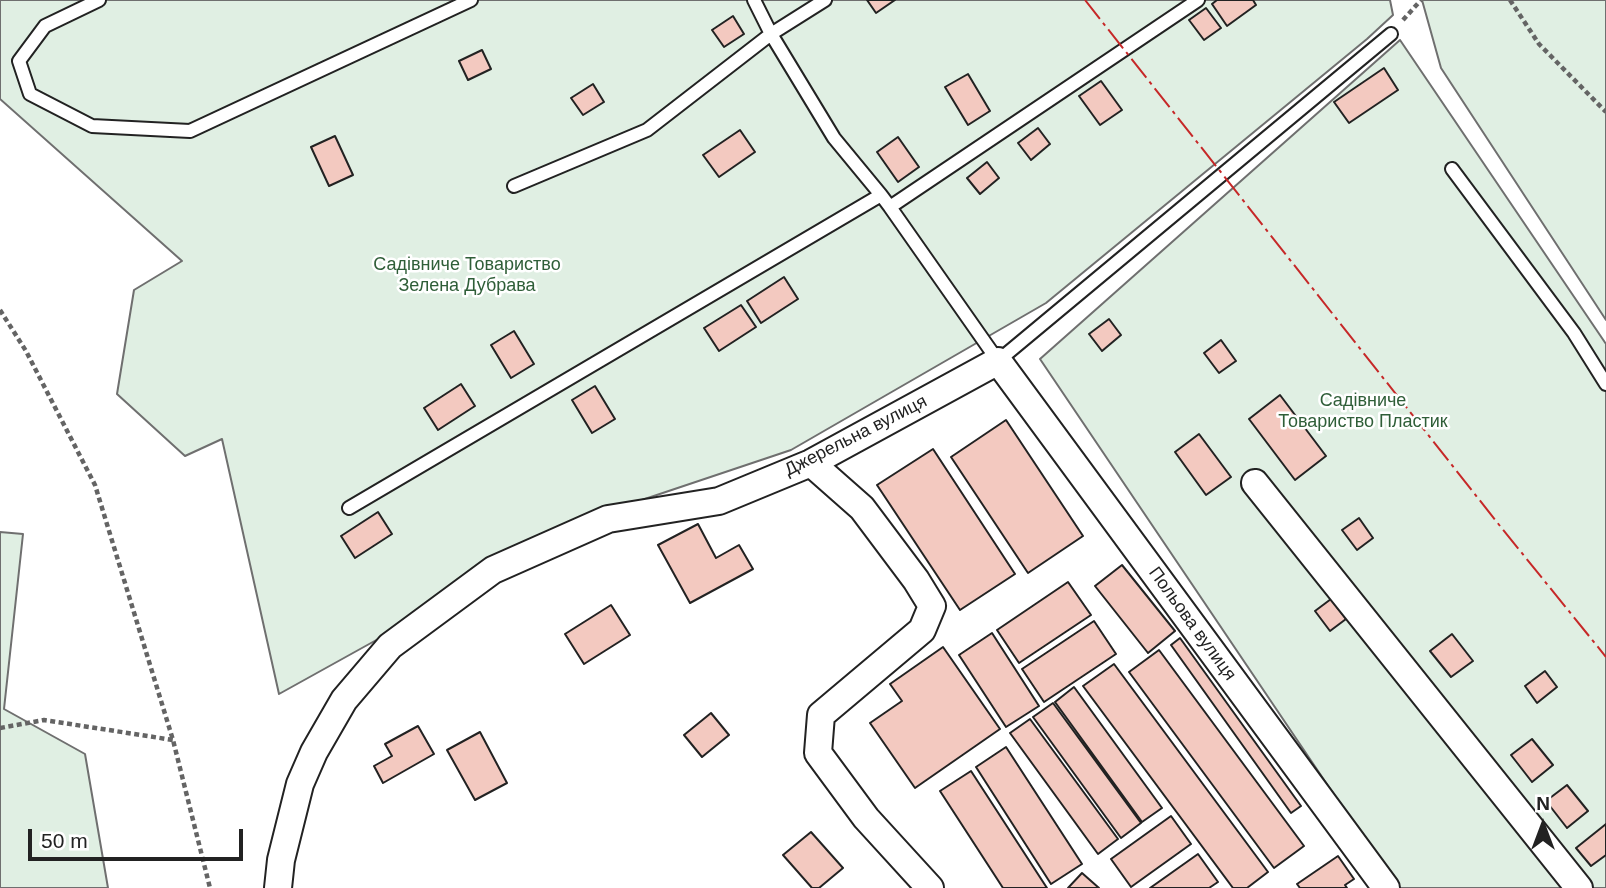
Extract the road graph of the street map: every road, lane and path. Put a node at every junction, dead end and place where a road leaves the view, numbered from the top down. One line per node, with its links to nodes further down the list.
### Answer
1 (99, 0): 2 (lane)
2 (471, 0)
3 (754, 0): 7 (lane)
4 (825, 0): 7 (lane)
5 (1198, 0): 13 (lane)
6 (1510, 0): 9 (path)
7 (771, 34): 11 (lane); 12 (lane)
8 (1391, 34): 15 (lane)
9 (1606, 112)
10 (1452, 169): 16 (lane)
11 (514, 186)
12 (881, 195): 13 (lane); 19 (lane)
13 (890, 207): 15 (lane)
14 (0, 310): 21 (path)
15 (998, 360): 17 (street, Джерельна вулиця); 25 (street, Польова вулиця)
16 (1606, 384)
17 (811, 463): 23 (street, Джерельна вулиця); 24 (street)
18 (1255, 483): 26 (street)
19 (349, 508)
20 (0, 728): 21 (path)
21 (173, 740): 22 (path)
22 (210, 888)
23 (278, 888)
24 (930, 888)
25 (1386, 888)
26 (1579, 888)

